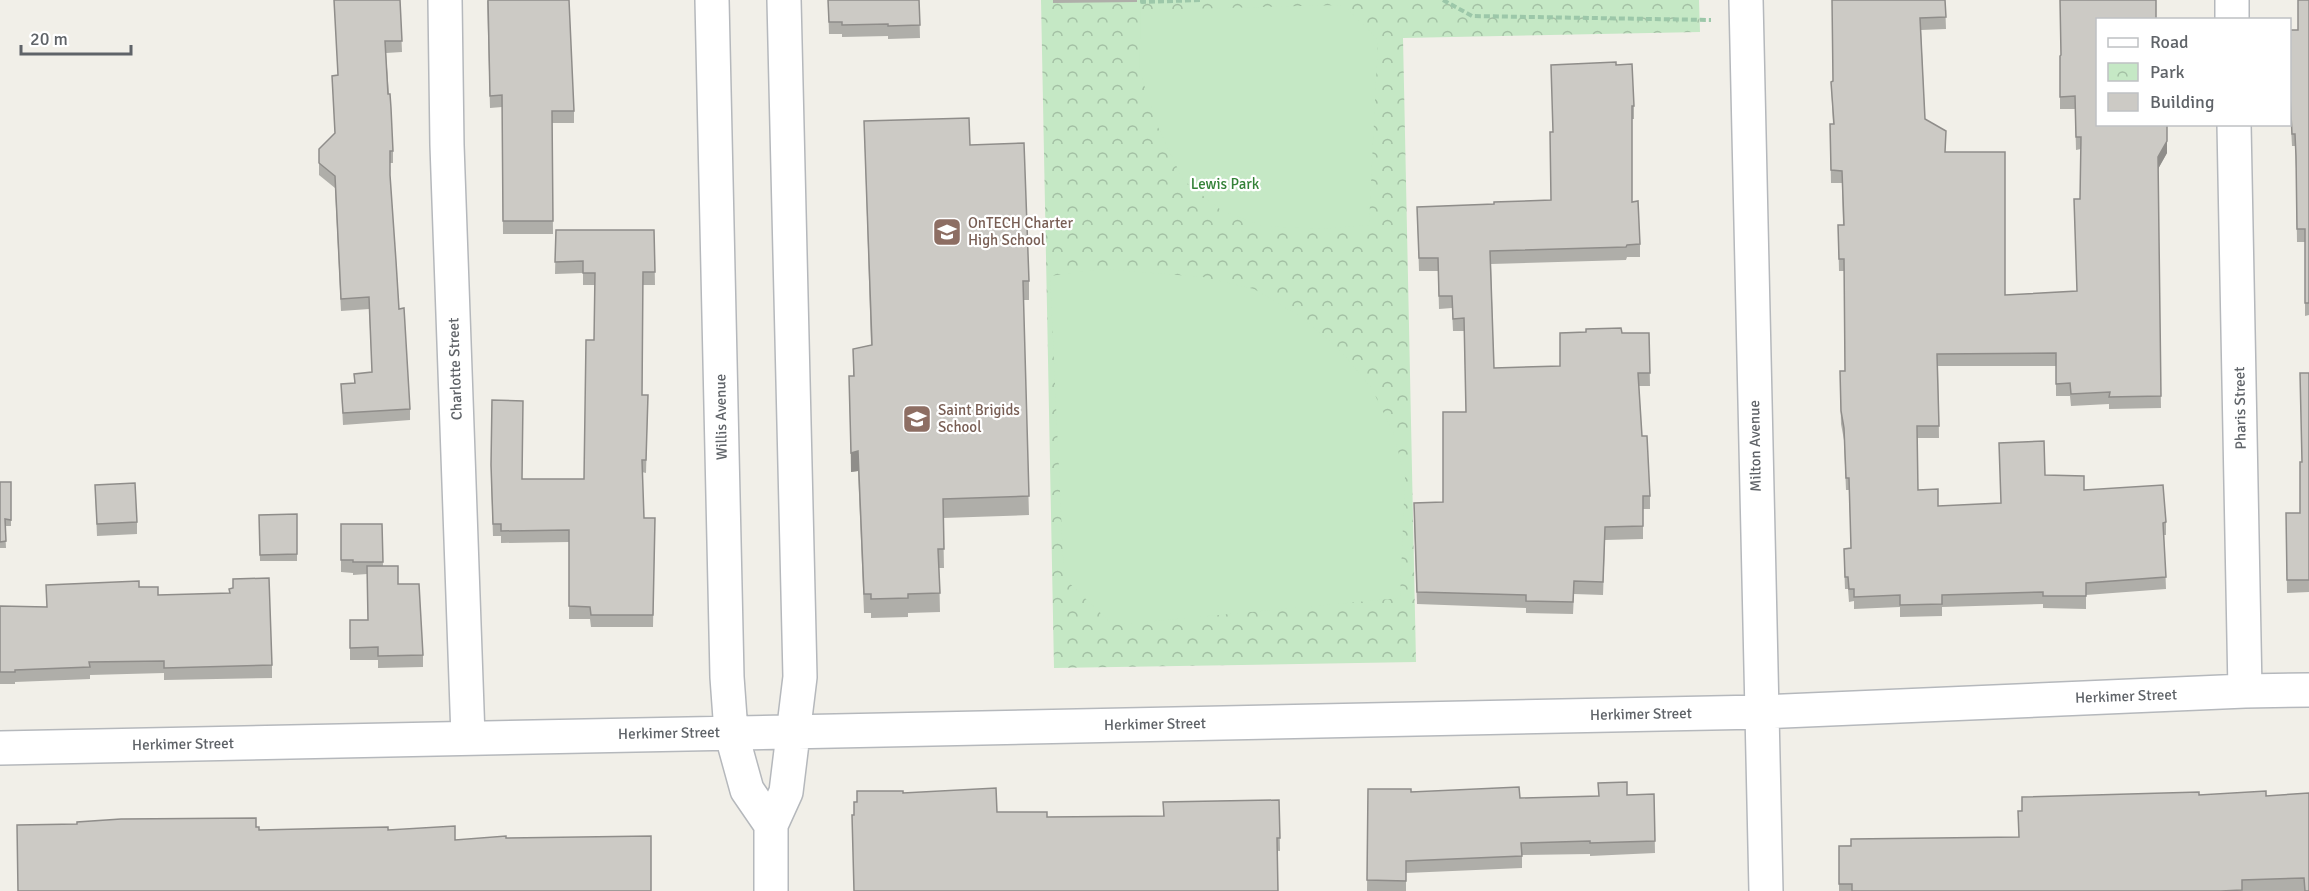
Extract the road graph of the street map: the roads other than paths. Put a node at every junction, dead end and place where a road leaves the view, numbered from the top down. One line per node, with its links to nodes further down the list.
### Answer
1 (445, 0): 13 (street, Charlotte Street)
2 (712, 0): 11 (street, Willis Avenue)
3 (784, 0): 12 (street)
4 (2232, 0): 6 (street)
5 (1746, 10): 10 (street, Milton Avenue)
6 (2232, 18)
7 (2234, 126): 9 (street, Pharis Street)
8 (2309, 690): 9 (street, Herkimer Street)
9 (2246, 691): 10 (street, Herkimer Street)
10 (1761, 712): 12 (street, Herkimer Street); 17 (street, Milton Avenue)
11 (731, 732): 12 (street, Herkimer Street); 13 (street, Herkimer Street); 15 (street, Willis Avenue)
12 (795, 732): 15 (street)
13 (468, 737): 14 (street, Herkimer Street)
14 (0, 748)
15 (771, 825): 16 (street)
16 (771, 891)
17 (1766, 891)

